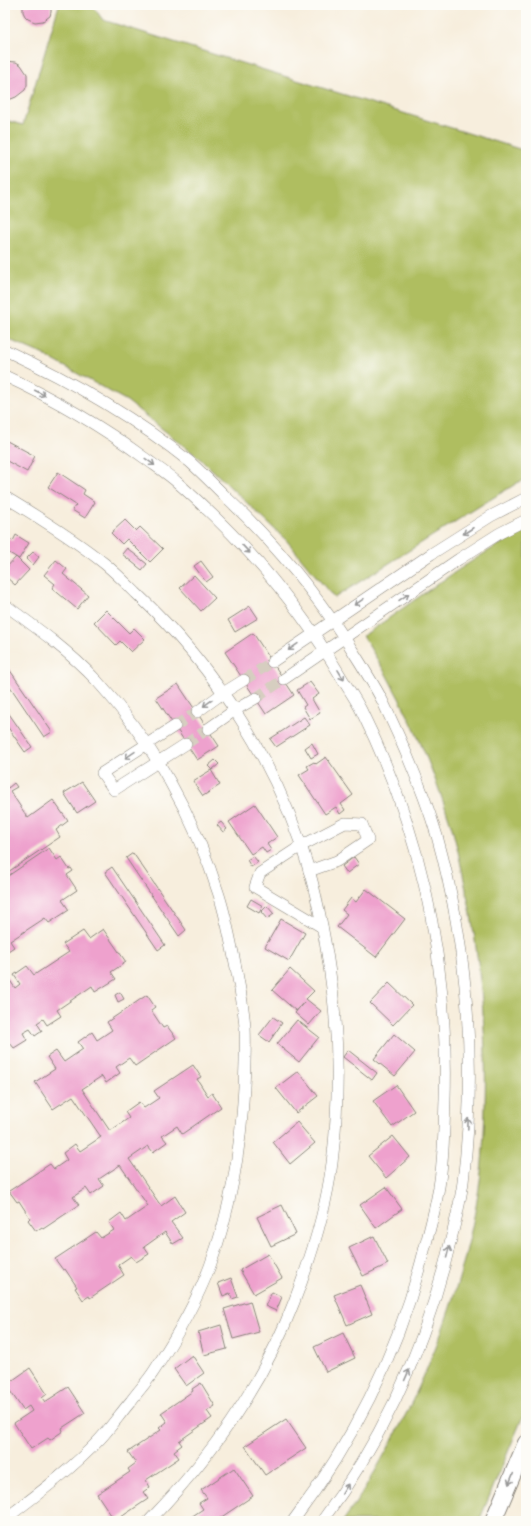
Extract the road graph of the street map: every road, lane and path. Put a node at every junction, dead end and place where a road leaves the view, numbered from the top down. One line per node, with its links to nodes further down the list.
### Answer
1 (5, 350): 9 (street)
2 (5, 376): 10 (street, one-way to 10)
3 (5, 497): 16 (street)
4 (526, 498): 5 (street)
5 (491, 516): 7 (street); 9 (street, one-way to 9)
6 (526, 520): 7 (street)
7 (500, 533): 11 (street, one-way to 7)
8 (5, 605): 22 (street)
9 (333, 620): 10 (street); 11 (street)
10 (313, 633): 12 (street); 13 (street, one-way to 13)
11 (345, 637): 12 (street); 32 (street, one-way to 11)
12 (325, 650): 14 (street); 31 (street, one-way to 31)
13 (272, 662)
14 (284, 679)
15 (244, 680): 16 (street)
16 (223, 693): 18 (street); 19 (street, one-way to 19)
17 (256, 698): 18 (street)
18 (235, 710): 21 (street); 25 (street)
19 (197, 712)
20 (175, 726): 22 (street)
21 (208, 729)
22 (146, 744): 24 (street); 24 (street, one-way to 24)
23 (186, 744): 24 (street)
24 (157, 762): 29 (street)
25 (301, 846): 26 (street); 26 (street); 27 (street)
26 (309, 871): 27 (street)
27 (322, 927): 30 (street)
28 (526, 1443): 33 (main road, one-way to 33)
29 (13, 1517)
30 (148, 1521)
31 (293, 1521)
32 (322, 1521)
33 (493, 1521)

